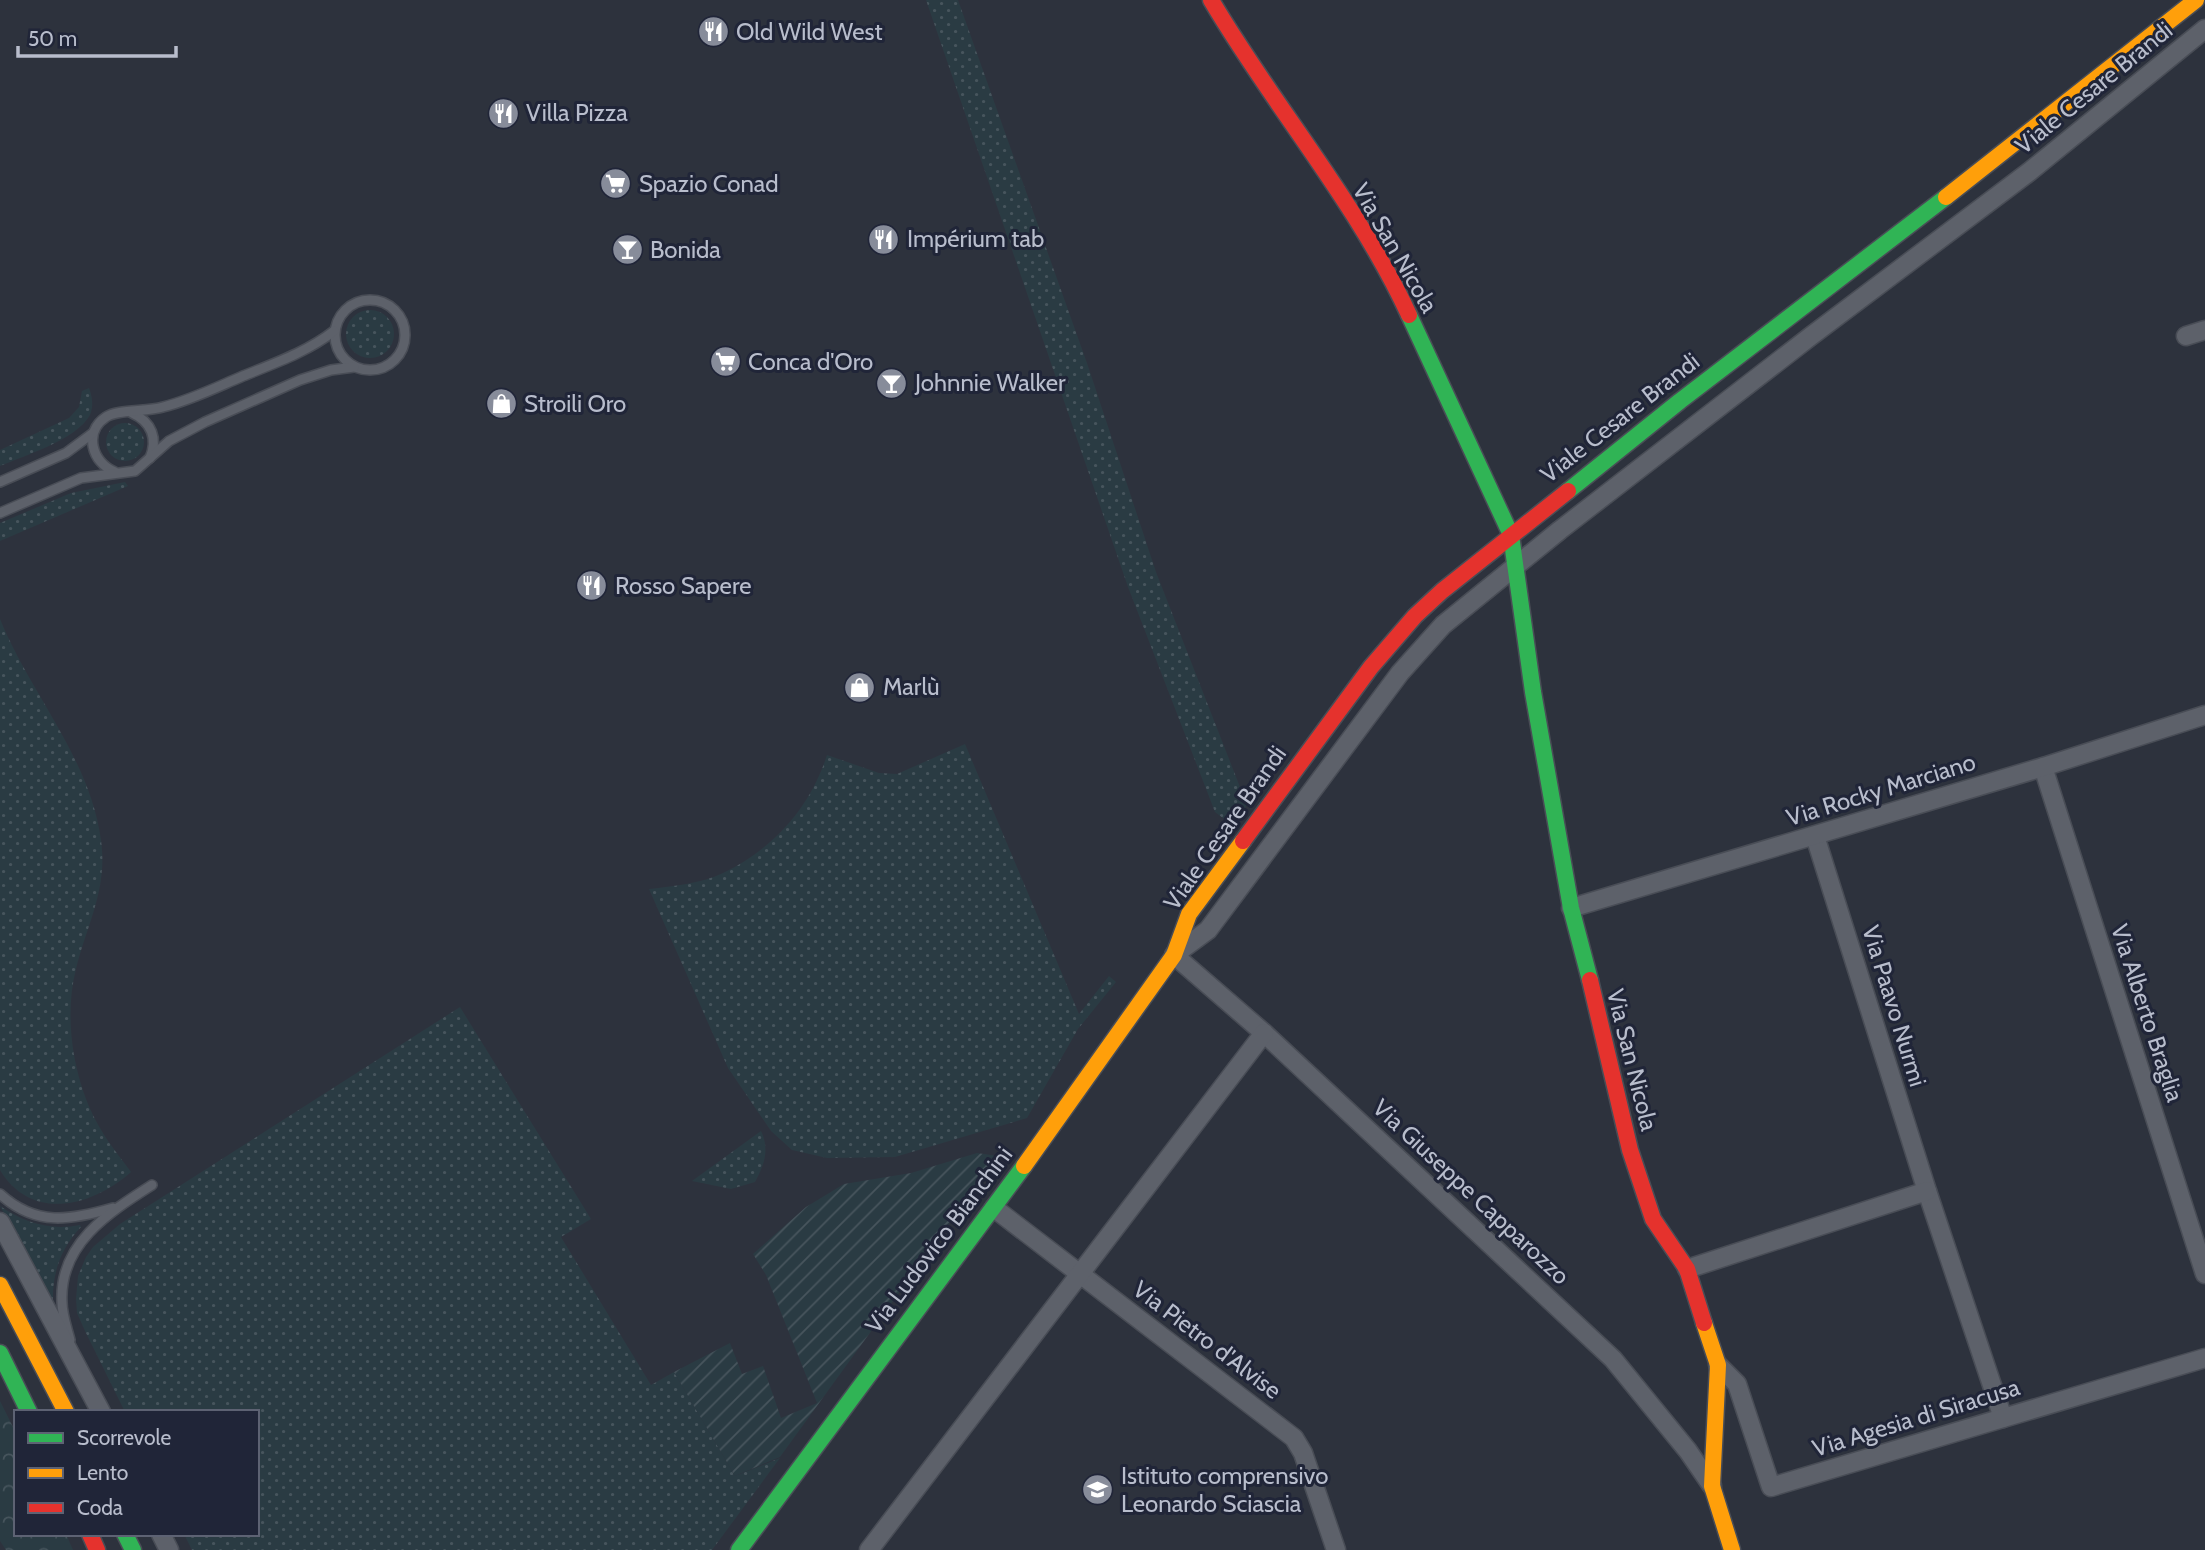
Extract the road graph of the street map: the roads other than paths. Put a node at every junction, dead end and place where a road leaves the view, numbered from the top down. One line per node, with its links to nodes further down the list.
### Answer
1 (1211, 0): 14 (street, Via San Nicola)
2 (2196, 0): 14 (street, Viale Cesare Brandi)
3 (2205, 29): 15 (street, Viale Cesare Brandi)
4 (2205, 330): 6 (street)
5 (334, 331): 7 (lane); 7 (lane); 8 (lane)
6 (2186, 336)
7 (354, 367): 10 (lane)
8 (132, 413): 9 (lane); 10 (lane)
9 (93, 433): 11 (lane); 12 (lane)
10 (149, 460): 11 (lane)
11 (116, 472): 13 (lane)
12 (0, 482)
13 (0, 513)
14 (1511, 535): 15 (street, Via San Nicola); 20 (street, Viale Cesare Brandi)
15 (1516, 565): 19 (street, Via San Nicola); 20 (street, Viale Cesare Brandi)
16 (2205, 715): 17 (street, Via Rocky Marciano)
17 (2043, 767): 18 (street, Via Rocky Marciano); 29 (street, Via Alberto Braglia)
18 (1815, 836): 19 (street, Via Rocky Marciano); 23 (street, Via Paavo Nurmi)
19 (1571, 908): 28 (street, Via San Nicola)
20 (1174, 955): 21 (street, Via Giuseppe Capparozzo); 26 (street, Via Ludovico Bianchini)
21 (1265, 1033): 30 (street); 40 (street, Via Giuseppe Capparozzo)
22 (152, 1185): 25 (lane)
23 (1927, 1191): 28 (street); 39 (street, Via Paavo Nurmi)
24 (0, 1194): 25 (lane)
25 (118, 1206): 33 (lane)
26 (993, 1208): 30 (street, Via Pietro d'Alvise); 41 (street, Via Ludovico Bianchini)
27 (0, 1222): 33 (street)
28 (1687, 1269): 35 (street, Via San Nicola)
29 (2205, 1273)
30 (1080, 1274): 42 (street); 43 (street, Via Pietro d'Alvise)
31 (0, 1284): 37 (street)
32 (0, 1353): 36 (street)
33 (74, 1358): 38 (street)
34 (2205, 1358): 39 (street, Via Agesia di Siracusa)
35 (1718, 1365): 39 (street, Via Agesia di Siracusa); 40 (street, Via San Nicola)
36 (28, 1410)
37 (65, 1410)
38 (100, 1410)
39 (2003, 1418)
40 (1712, 1486): 44 (street, Via San Nicola)
41 (739, 1550)
42 (869, 1550)
43 (1336, 1550)
44 (1732, 1550)

